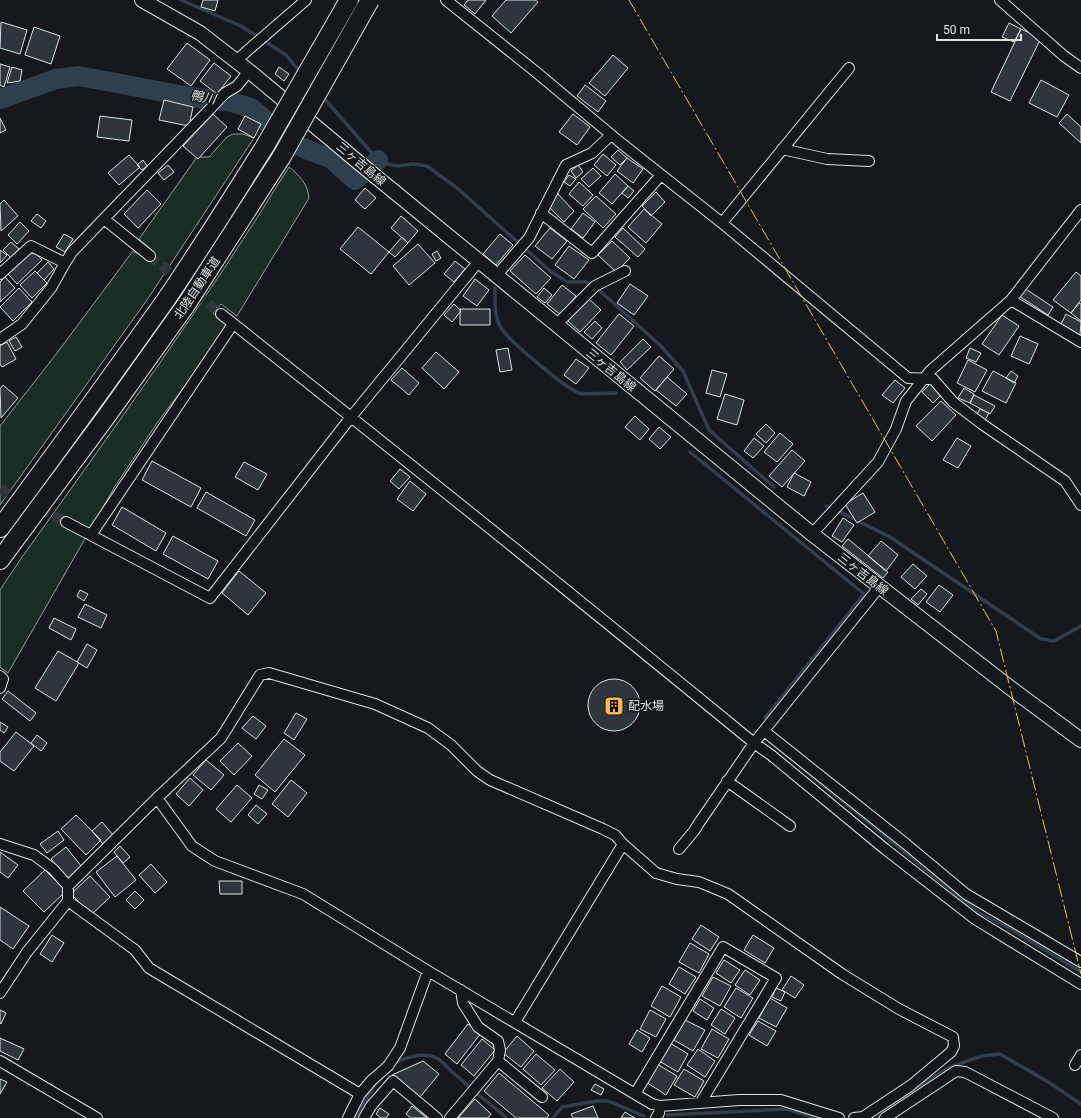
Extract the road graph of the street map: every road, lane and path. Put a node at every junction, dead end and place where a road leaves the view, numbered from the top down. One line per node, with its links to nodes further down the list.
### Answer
1 (142, 0): 7 (main road, 三ヶ吉島線)
2 (306, 0): 7 (street)
3 (349, 0): 36 (highway, 北陸自動車道, bridge)
4 (370, 0): 34 (highway, 北陸自動車道, bridge)
5 (446, 0): 11 (street)
6 (1000, 0): 9 (street)
7 (236, 61): 10 (main road, 三ヶ吉島線)
8 (849, 68): 12 (street)
9 (1081, 68)
10 (249, 71): 17 (street); 20 (main road, 三ヶ吉島線)
11 (611, 135): 14 (street); 16 (street)
12 (782, 149): 13 (street); 18 (street)
13 (869, 161)
14 (661, 175): 16 (street); 18 (street)
15 (1081, 210): 25 (street)
16 (541, 213): 24 (street)
17 (104, 219): 19 (street); 21 (street)
18 (722, 223): 31 (street)
19 (150, 256)
20 (479, 261): 24 (main road, 三ヶ吉島線); 32 (street)
21 (65, 263): 23 (street); 29 (street)
22 (625, 271): 28 (street)
23 (0, 274)
24 (496, 276): 28 (main road, 三ヶ吉島線)
25 (1011, 300): 30 (street); 31 (street)
26 (221, 314): 27 (street)
27 (233, 324): 32 (street); 38 (street)
28 (556, 325): 37 (main road, 三ヶ吉島線)
29 (0, 339)
30 (1081, 342)
31 (923, 379): 33 (street); 37 (street)
32 (351, 417): 38 (street); 46 (street)
33 (1081, 505)
34 (35, 514): 39 (highway, 北陸自動車道); 40 (highway)
35 (66, 522): 38 (street)
36 (0, 528)
37 (812, 534): 41 (main road, 三ヶ吉島線)
38 (91, 535)
39 (0, 560)
40 (0, 567)
41 (880, 586): 44 (street); 45 (main road, 三ヶ吉島線)
42 (0, 676): 43 (street)
43 (0, 688)
44 (764, 731): 46 (street); 55 (street)
45 (1081, 740)
46 (754, 743): 47 (street); 57 (street)
47 (727, 781): 49 (street); 52 (street)
48 (157, 798): 51 (street); 53 (street); 56 (street)
49 (790, 826)
50 (0, 844): 53 (street)
51 (623, 844): 60 (street); 77 (street)
52 (679, 849)
53 (68, 886): 54 (street)
54 (68, 901): 59 (street); 65 (street)
55 (1081, 962)
56 (428, 971): 58 (street); 65 (street)
57 (1081, 984)
58 (461, 990): 60 (street); 63 (street)
59 (0, 993)
60 (514, 1022): 66 (street)
61 (1081, 1055): 64 (street)
62 (0, 1061): 70 (street)
63 (498, 1061): 67 (street); 74 (street)
64 (1075, 1065)
65 (360, 1094): 71 (street)
66 (635, 1094): 68 (street); 69 (street)
67 (542, 1097)
68 (701, 1102): 69 (street); 76 (street)
69 (660, 1106): 75 (street)
70 (97, 1118)
71 (348, 1118)
72 (364, 1118): 73 (street)
73 (437, 1118)
74 (450, 1118)
75 (656, 1118)
76 (839, 1118)
77 (860, 1118)
78 (885, 1118): 79 (street)
79 (1053, 1118)

